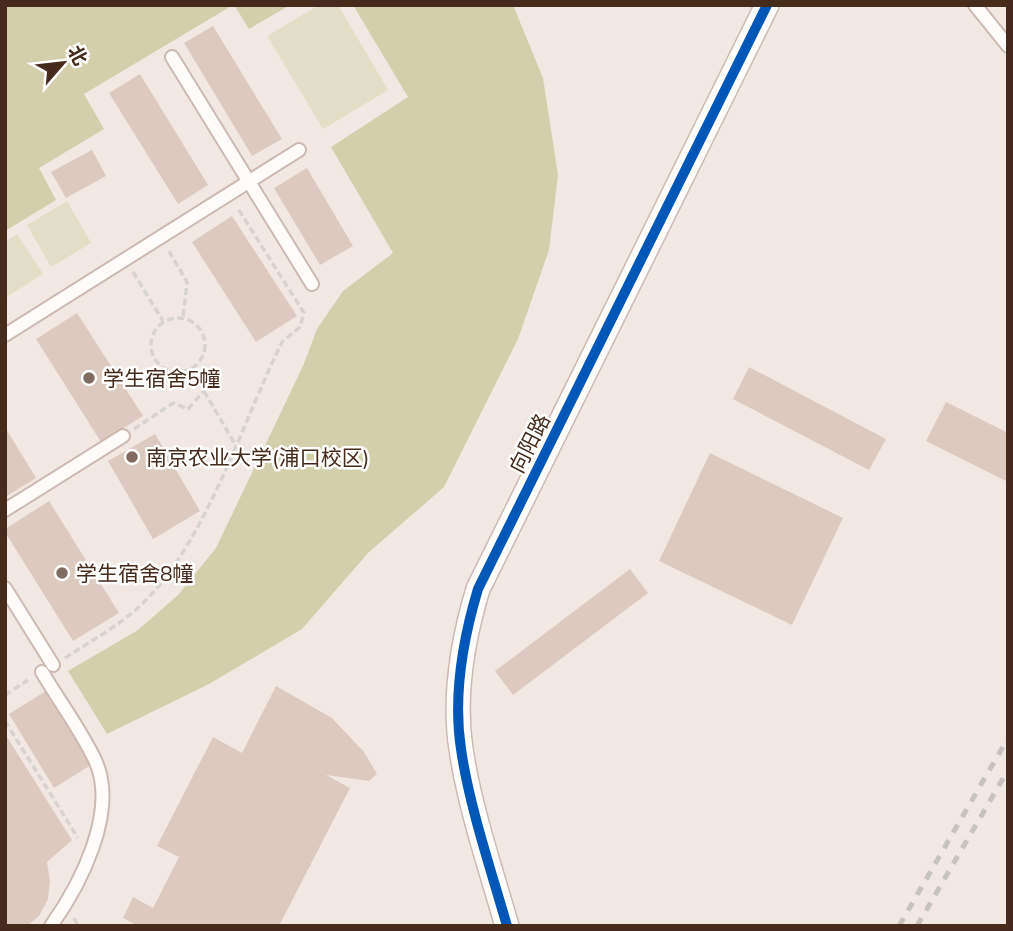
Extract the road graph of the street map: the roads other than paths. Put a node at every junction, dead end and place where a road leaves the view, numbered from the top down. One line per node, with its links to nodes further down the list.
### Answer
1 (767, 5): 13 (street, 向阳路)
2 (975, 5): 3 (lane)
3 (1008, 46)
4 (172, 57): 6 (lane)
5 (299, 150): 6 (lane)
6 (248, 181): 7 (lane); 8 (lane)
7 (312, 284)
8 (5, 335)
9 (129, 432): 10 (lane)
10 (5, 510)
11 (5, 588): 12 (lane)
12 (51, 926)
13 (507, 926)

